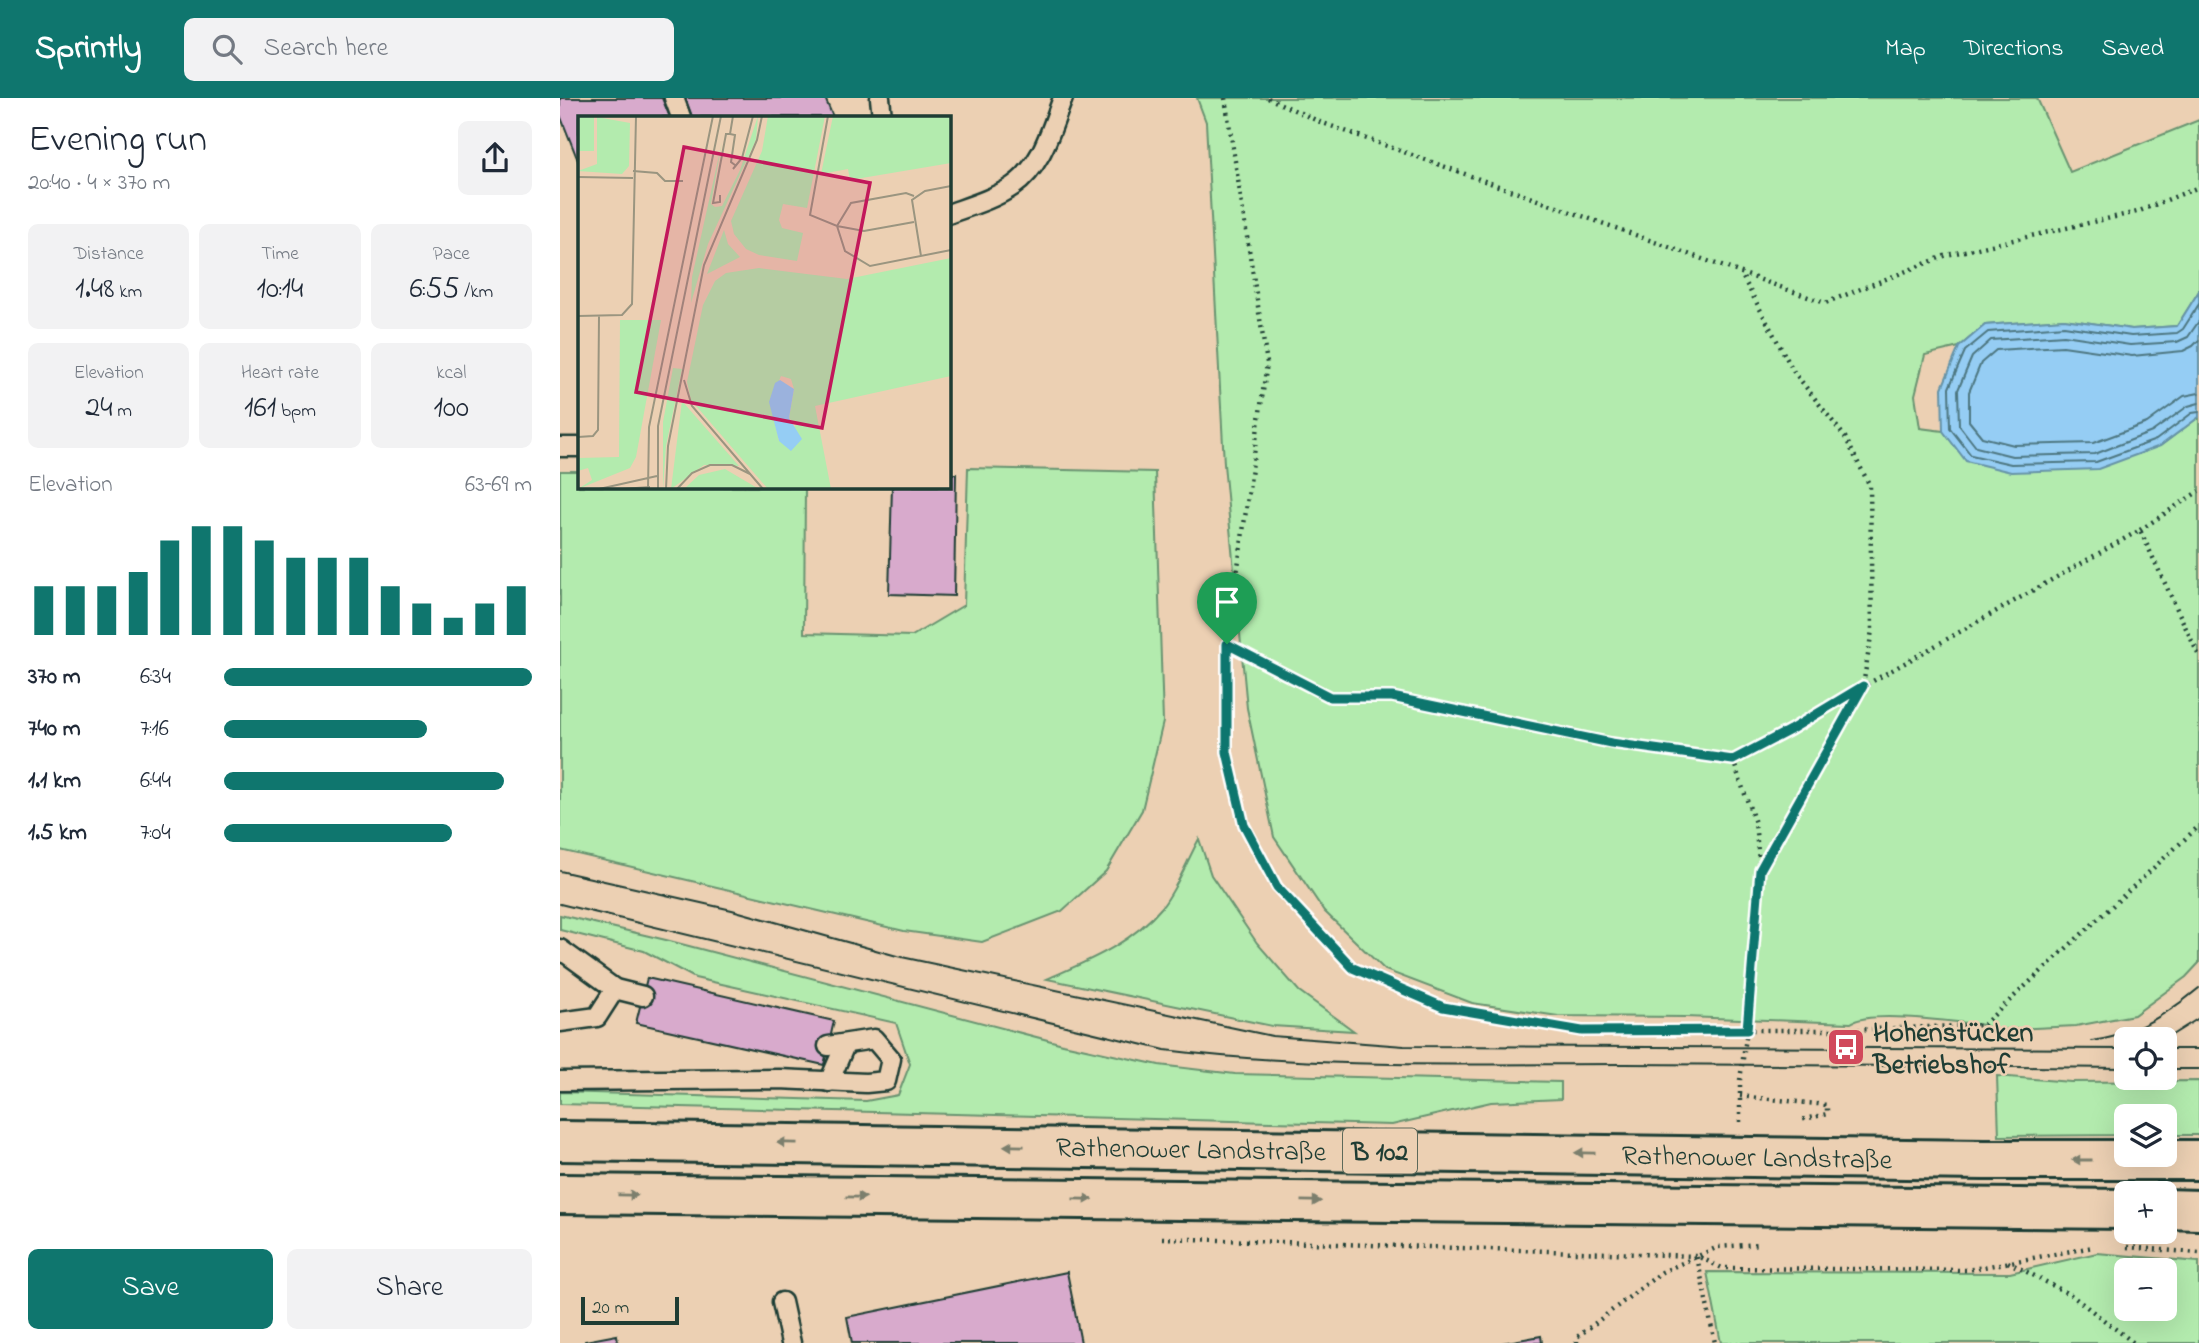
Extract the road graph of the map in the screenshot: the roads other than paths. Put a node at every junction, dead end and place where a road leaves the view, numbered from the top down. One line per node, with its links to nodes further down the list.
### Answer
1 (674, 98): 4 (lane)
2 (880, 98): 5 (lane)
3 (1063, 98): 6 (lane)
4 (681, 116)
5 (882, 116)
6 (950, 214)
7 (560, 447): 8 (lane)
8 (578, 447)
9 (560, 949): 10 (lane)
10 (615, 989): 11 (lane); 12 (lane)
11 (643, 996)
12 (560, 1022)
13 (560, 1082): 14 (lane)
14 (829, 1082): 14 (lane)
15 (560, 1141): 16 (main road, Rathenower Landstraße / B 102, one-way to 15)
16 (2199, 1160)
17 (560, 1194): 18 (main road, Rathenower Landstraße / B 102, one-way to 18)
18 (2114, 1209)
19 (2177, 1209): 20 (main road)
20 (2199, 1210)
21 (782, 1302): 22 (lane)
22 (791, 1343)

